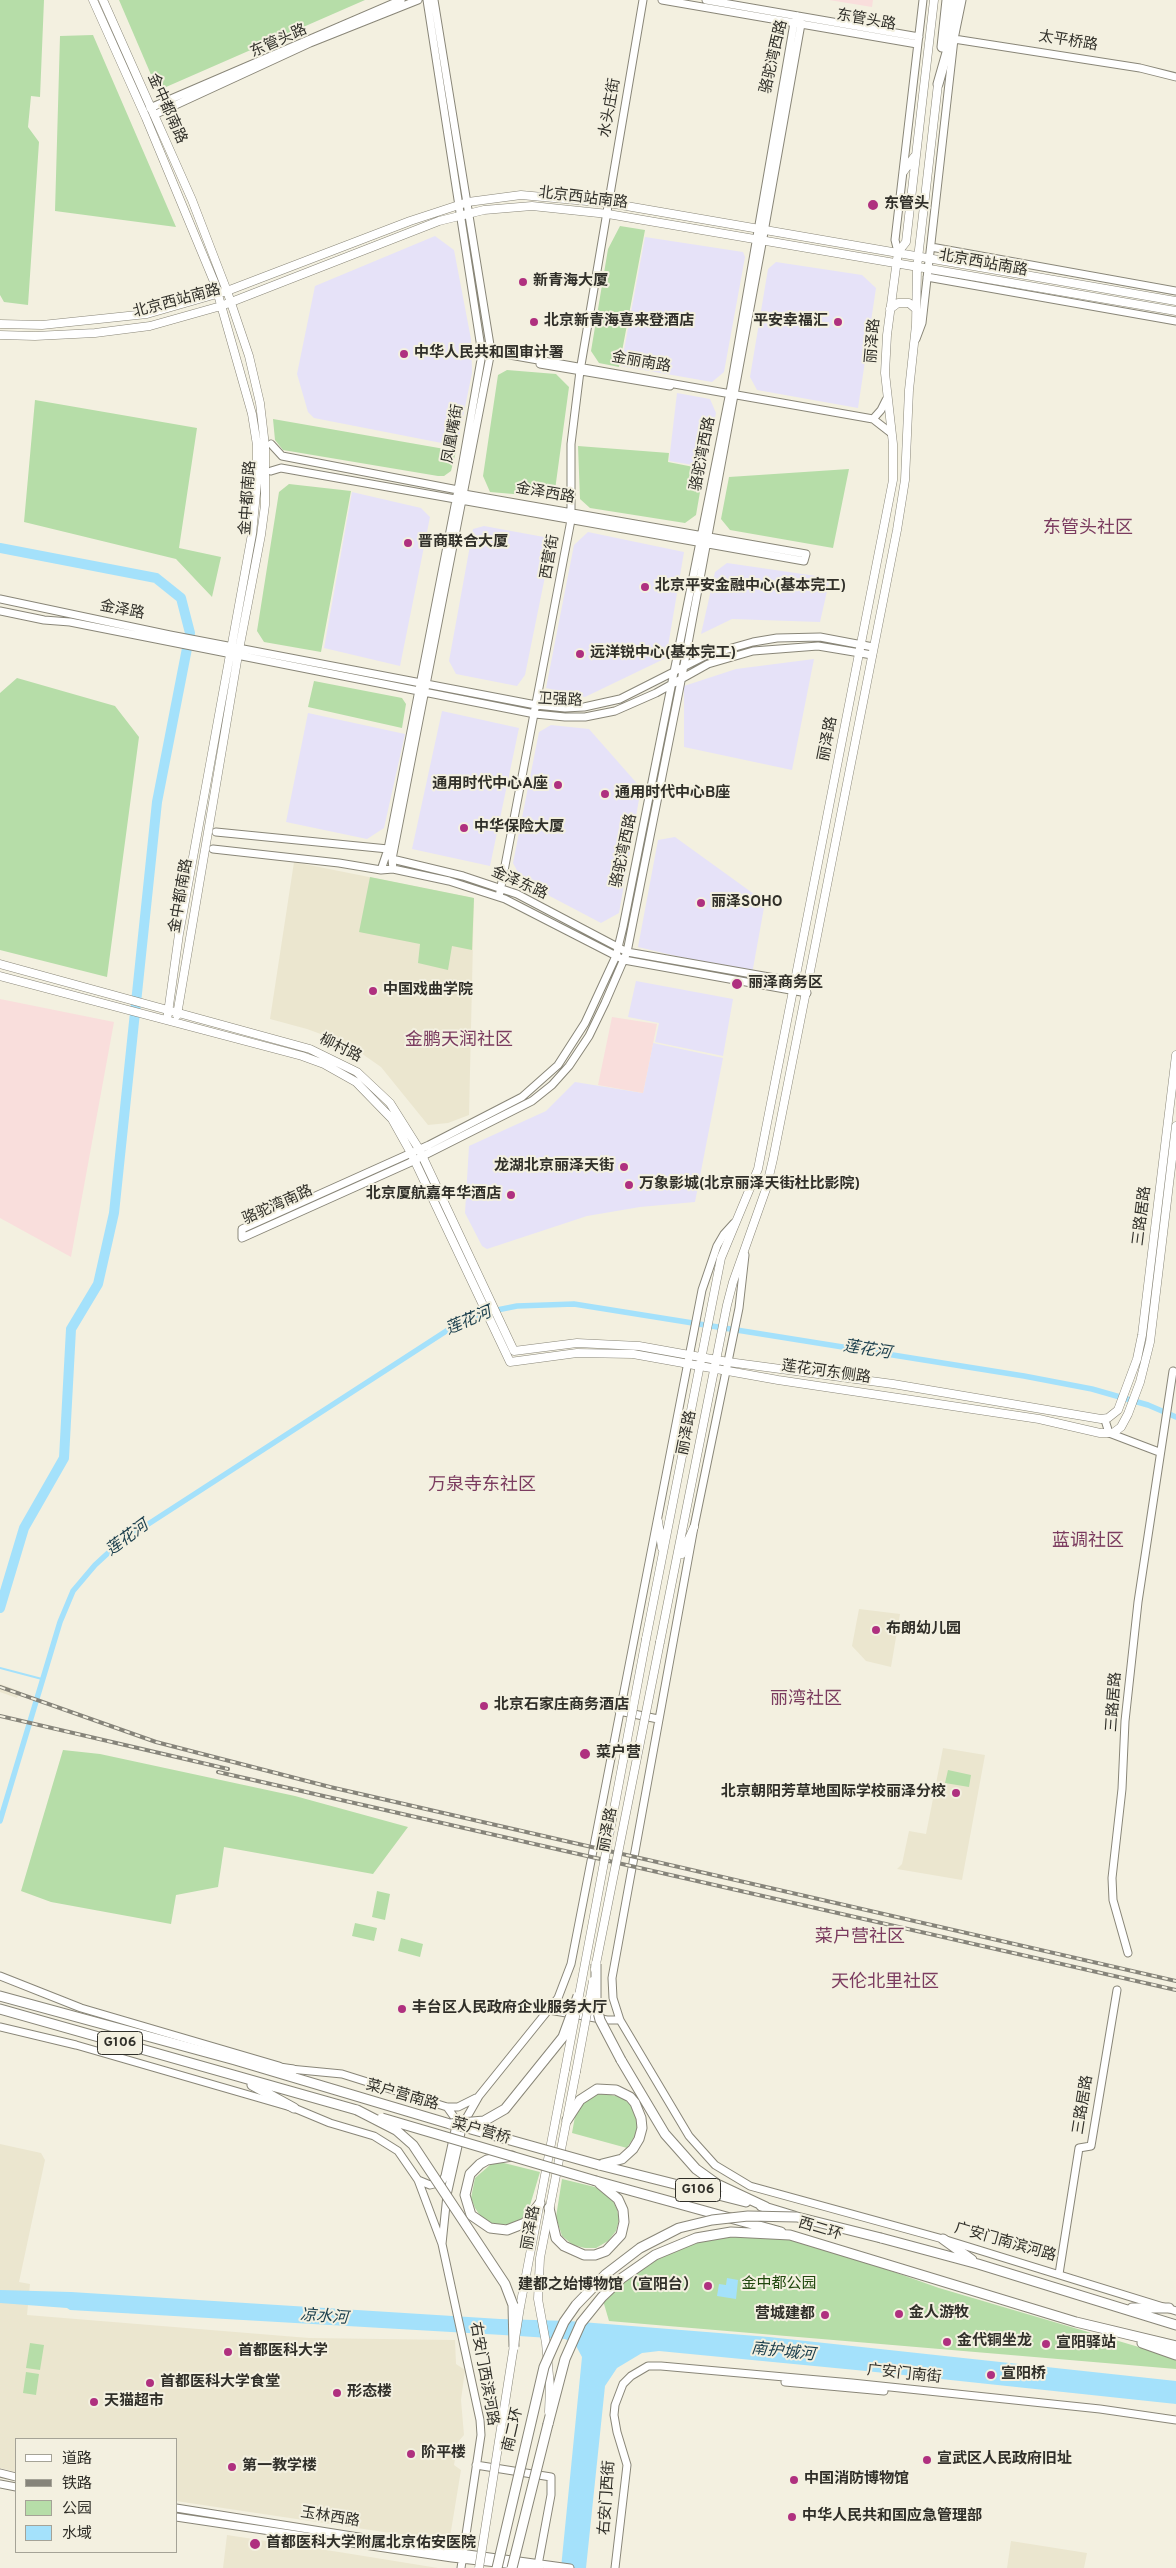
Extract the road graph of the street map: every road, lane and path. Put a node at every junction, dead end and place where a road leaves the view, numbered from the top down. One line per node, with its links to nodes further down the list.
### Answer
1 (93, 0): 39 (main road, 金中都南路)
2 (104, 0): 20 (main road, 金中都南路)
3 (401, 0): 20 (street, 东管头路)
4 (418, 0): 20 (street, 东管头路)
5 (427, 0): 25 (street, 凤凰嘴街)
6 (434, 0): 23 (street, 凤凰嘴街)
7 (643, 0): 24 (street, 水头庄街)
8 (662, 0): 15 (street, 东管头路)
9 (706, 0): 15 (street, 东管头路)
10 (923, 0): 17 (street, 丽泽路)
11 (934, 0): 21 (main road, 丽泽路)
12 (947, 0): 19 (highway, 丽泽路)
13 (955, 0): 19 (highway)
14 (962, 0): 16 (street, 丽泽路)
15 (797, 21): 17 (street, 东管头路); 28 (street, 骆驼湾西路)
16 (954, 39): 18 (street, 太平桥路); 30 (street, 丽泽路)
17 (918, 40): 22 (street, 丽泽路)
18 (1176, 77)
19 (938, 84): 32 (main road, 丽泽路)
20 (152, 111): 37 (main road, 金中都南路)
21 (915, 155): 22 (main road); 31 (main road, 丽泽路)
22 (904, 171): 31 (street, 丽泽路)
23 (468, 202): 24 (main road, 北京西站南路); 25 (main road, 北京西站南路); 26 (street, 凤凰嘴街)
24 (609, 203): 27 (street, 水头庄街); 28 (main road, 北京西站南路)
25 (460, 205): 26 (street, 凤凰嘴街); 37 (main road, 北京西站南路)
26 (465, 213): 27 (main road, 北京西站南路); 41 (main road, 北京西站南路); 50 (street, 凤凰嘴街); 51 (street, 凤凰嘴街)
27 (607, 218): 29 (main road, 北京西站南路); 52 (street, 西营街)
28 (761, 230): 29 (street, 骆驼湾西路); 31 (main road, 北京西站南路)
29 (759, 240): 34 (main road, 北京西站南路); 53 (street, 骆驼湾西路)
30 (931, 247): 33 (street, 丽泽路); 38 (street, 北京西站南路)
31 (898, 252): 32 (main road, 北京西站南路); 34 (main road, 丽泽路)
32 (918, 255): 33 (main road, 北京西站南路); 35 (main road, 丽泽路)
33 (930, 257): 36 (street, 丽泽路); 40 (main road, 北京西站南路)
34 (896, 263): 35 (main road, 北京西站南路); 43 (main road, 丽泽路)
35 (917, 267): 36 (main road, 北京西站南路); 44 (main road, 丽泽路)
36 (928, 273): 45 (main road, 北京西站南路); 46 (street, 北京西站南路); 49 (street, 丽泽路)
37 (227, 291): 39 (main road, 北京西站南路); 41 (main road, 金中都南路)
38 (1176, 291)
39 (218, 294): 42 (main road, 金中都南路); 47 (main road, 北京西站南路)
40 (1176, 301)
41 (231, 302): 42 (main road, 北京西站南路); 67 (main road, 金中都南路)
42 (221, 306): 48 (main road, 北京西站南路); 67 (main road, 金中都南路)
43 (890, 309): 44 (main road); 54 (main road, 丽泽路)
44 (916, 309): 49 (main road, 丽泽路)
45 (1176, 311)
46 (1176, 321)
47 (0, 324)
48 (0, 335)
49 (914, 345): 68 (main road, 丽泽路)
50 (482, 352): 51 (street, 金丽南路); 59 (street, 凤凰嘴街)
51 (490, 353): 52 (street, 金丽南路); 59 (street, 凤凰嘴街)
52 (580, 369): 53 (street, 金丽南路); 60 (street, 西营街)
53 (732, 395): 55 (street, 金丽南路); 61 (street, 骆驼湾西路)
54 (886, 400): 55 (street); 56 (main road, 丽泽路)
55 (873, 418): 56 (street)
56 (891, 433): 66 (main road, 丽泽路)
57 (271, 444): 59 (street, 金泽西路)
58 (271, 471): 59 (street, 金泽西路)
59 (460, 496): 60 (street, 金泽西路); 73 (street, 凤凰嘴街)
60 (572, 517): 61 (street, 金泽西路); 75 (street, 西营街)
61 (704, 540): 62 (street, 金泽西路); 69 (street, 骆驼湾西路); 70 (street, 骆驼湾西路)
62 (805, 557)
63 (0, 599): 65 (street, 金泽路)
64 (0, 611): 65 (street, 金泽路)
65 (170, 638): 67 (street, 金泽路)
66 (860, 649): 68 (street, 卫强路); 69 (street, 卫强路); 71 (street, 卫强路); 91 (main road, 丽泽路)
67 (234, 650): 73 (street, 卫强路); 74 (street, 卫强路); 93 (main road, 金中都南路); 94 (main road, 金中都南路)
68 (872, 651): 92 (main road, 丽泽路)
69 (683, 666): 70 (street, 卫强路); 71 (street, 骆驼湾西路)
70 (676, 671): 72 (street, 骆驼湾西路); 75 (street, 卫强路)
71 (682, 676): 72 (street, 卫强路); 86 (street, 骆驼湾西路)
72 (674, 682): 76 (street, 卫强路); 85 (street, 骆驼湾西路)
73 (422, 683): 74 (street, 凤凰嘴街); 75 (street, 卫强路)
74 (421, 691): 76 (street, 卫强路); 78 (street, 凤凰嘴街); 80 (street, 凤凰嘴街)
75 (536, 705): 76 (street, 西营街)
76 (535, 714): 83 (street, 西营街)
77 (216, 832): 78 (street)
78 (388, 849): 80 (street); 82 (street, 凤凰嘴街)
79 (213, 850): 82 (street, 金泽东路)
80 (392, 859): 81 (street, 凤凰嘴街); 83 (street, 金泽东路)
81 (393, 868): 82 (street, 金泽东路); 84 (street, 金泽东路)
82 (382, 870)
83 (501, 888): 84 (street, 西营街); 85 (street, 金泽东路)
84 (499, 896): 87 (street, 金泽东路)
85 (619, 948): 86 (street, 金泽东路); 87 (street, 骆驼湾南路)
86 (627, 952): 88 (street, 骆驼湾南路); 91 (street, 金泽东路)
87 (616, 956): 88 (street, 金泽东路); 99 (street, 骆驼湾南路)
88 (624, 960): 91 (street, 金泽东路); 99 (street, 骆驼湾南路)
89 (0, 964): 93 (main road, 柳村路)
90 (0, 976): 95 (main road, 柳村路)
91 (795, 986): 92 (street, 金泽东路); 101 (main road, 丽泽路)
92 (808, 988): 102 (main road, 丽泽路)
93 (168, 1009): 94 (main road, 柳村路); 95 (main road, 金中都南路)
94 (178, 1011): 96 (main road, 金中都南路); 99 (main road, 柳村路)
95 (167, 1020): 96 (main road, 柳村路)
96 (176, 1022): 100 (main road, 柳村路)
97 (1176, 1055): 114 (main road, 三路居路)
98 (1176, 1126): 115 (main road, 三路居路)
99 (421, 1153): 100 (street, 骆驼湾南路); 103 (main road, 柳村路)
100 (413, 1156): 100 (street, 骆驼湾南路); 107 (main road, 柳村路)
101 (734, 1223): 104 (street, 丽泽路); 105 (main road, 丽泽路)
102 (746, 1247): 106 (main road, 丽泽路); 108 (street, 丽泽路)
103 (514, 1351): 104 (main road, 莲花河东侧路)
104 (690, 1351): 105 (main road, 莲花河东侧路); 109 (street, 丽泽路)
105 (701, 1356): 106 (main road, 莲花河东侧路); 110 (main road, 丽泽路)
106 (716, 1360): 108 (main road, 莲花河东侧路); 111 (main road, 丽泽路)
107 (510, 1362): 109 (main road, 莲花河东侧路)
108 (728, 1362): 112 (street, 丽泽路); 114 (main road, 莲花河东侧路)
109 (688, 1363): 110 (main road, 莲花河东侧路); 117 (street, 丽泽路)
110 (699, 1365): 111 (main road, 莲花河东侧路); 119 (main road, 丽泽路)
111 (714, 1368): 112 (main road, 莲花河东侧路); 120 (main road, 丽泽路)
112 (726, 1371): 115 (main road, 莲花河东侧路); 118 (street, 丽泽路)
113 (1173, 1372): 116 (street, 三路居路)
114 (1105, 1420): 115 (street)
115 (1109, 1434): 116 (street)
116 (1159, 1452): 123 (street, 三路居路)
117 (658, 1521): 119 (main road); 121 (street, 丽泽路)
118 (694, 1527): 120 (main road); 122 (street, 丽泽路)
119 (663, 1555): 128 (main road, 丽泽路, bridge)
120 (676, 1567): 124 (main road, 丽泽路, bridge)
121 (619, 1711): 122 (street); 130 (street, 丽泽路)
122 (658, 1719): 131 (street, 丽泽路)
123 (1128, 1953)
124 (596, 1964): 140 (main road, 丽泽路, bridge); 147 (highway, bridge)
125 (0, 1976): 134 (street, 菜户营南路)
126 (1117, 1990): 154 (street, 三路居路)
127 (0, 1996): 133 (highway, 菜户营南路 / G106)
128 (578, 1996): 141 (highway, bridge); 146 (main road, 丽泽路, bridge)
129 (0, 2009): 135 (highway, 菜户营南路 / G106)
130 (549, 2010): 131 (street); 136 (street, 丽泽路)
131 (620, 2020): 151 (street, 广安门南滨河路)
132 (0, 2027): 138 (street)
133 (235, 2060): 134 (highway); 141 (highway, 菜户营南路 / G106)
134 (293, 2070): 137 (street, 菜户营南路)
135 (239, 2078): 138 (highway); 139 (highway, 菜户营南路 / G106)
136 (478, 2096): 137 (street); 152 (street)
137 (447, 2107): 144 (street)
138 (294, 2108): 144 (street)
139 (357, 2110): 142 (highway, 菜户营桥 / G106, bridge); 162 (highway, bridge)
140 (567, 2120): 143 (highway); 148 (main road, 丽泽路)
141 (450, 2124): 143 (highway, 菜户营南路 / G106, bridge)
142 (512, 2156): 145 (highway, 菜户营桥 / G106, bridge); 146 (highway)
143 (599, 2164): 147 (highway, 菜户营南路 / G106)
144 (418, 2180): 152 (street)
145 (596, 2181): 148 (highway); 150 (highway, G106)
146 (540, 2203): 156 (main road, 丽泽路)
147 (766, 2207): 149 (highway, 菜户营南路 / G106, bridge)
148 (549, 2208): 166 (main road, 丽泽路, bridge)
149 (797, 2217): 153 (highway, 西二环, bridge); 155 (highway, 西二环, bridge)
150 (790, 2235): 160 (highway, 西二环); 166 (highway, 西二环)
151 (943, 2239): 153 (highway); 154 (street, 广安门南滨河路)
152 (442, 2244): 168 (street, 右安门西滨河路)
153 (978, 2264): 157 (highway, 西二环)
154 (1059, 2274): 158 (street, 广安门南滨河路)
155 (576, 2305): 179 (highway, 南二环, bridge)
156 (520, 2307): 162 (main road, 南二环, bridge)
157 (1124, 2308): 158 (highway); 159 (highway, 西二环)
158 (1173, 2310)
159 (1176, 2325)
160 (1119, 2333): 161 (highway, 西二环); 163 (highway)
161 (1176, 2346)
162 (514, 2347): 178 (main road, 南二环, bridge)
163 (1176, 2356)
164 (631, 2377): 165 (street, 广安门南街); 167 (street, 广安门南街); 182 (street, 右安门西街)
165 (1176, 2420)
166 (548, 2424): 180 (highway, 南二环, bridge)
167 (1176, 2424)
168 (476, 2465): 175 (street, 右安门西滨河路); 176 (street)
169 (0, 2473): 170 (street)
170 (15, 2477)
171 (0, 2484): 172 (street)
172 (15, 2487)
173 (178, 2508): 175 (street, 玉林西路)
174 (178, 2517): 175 (street, 玉林西路)
175 (462, 2556): 176 (street, 玉林西路); 177 (street, 右安门西滨河路)
176 (538, 2566): 181 (street, 玉林西路)
177 (461, 2568)
178 (479, 2568)
179 (497, 2568)
180 (512, 2568)
181 (570, 2568)
182 (617, 2568)

